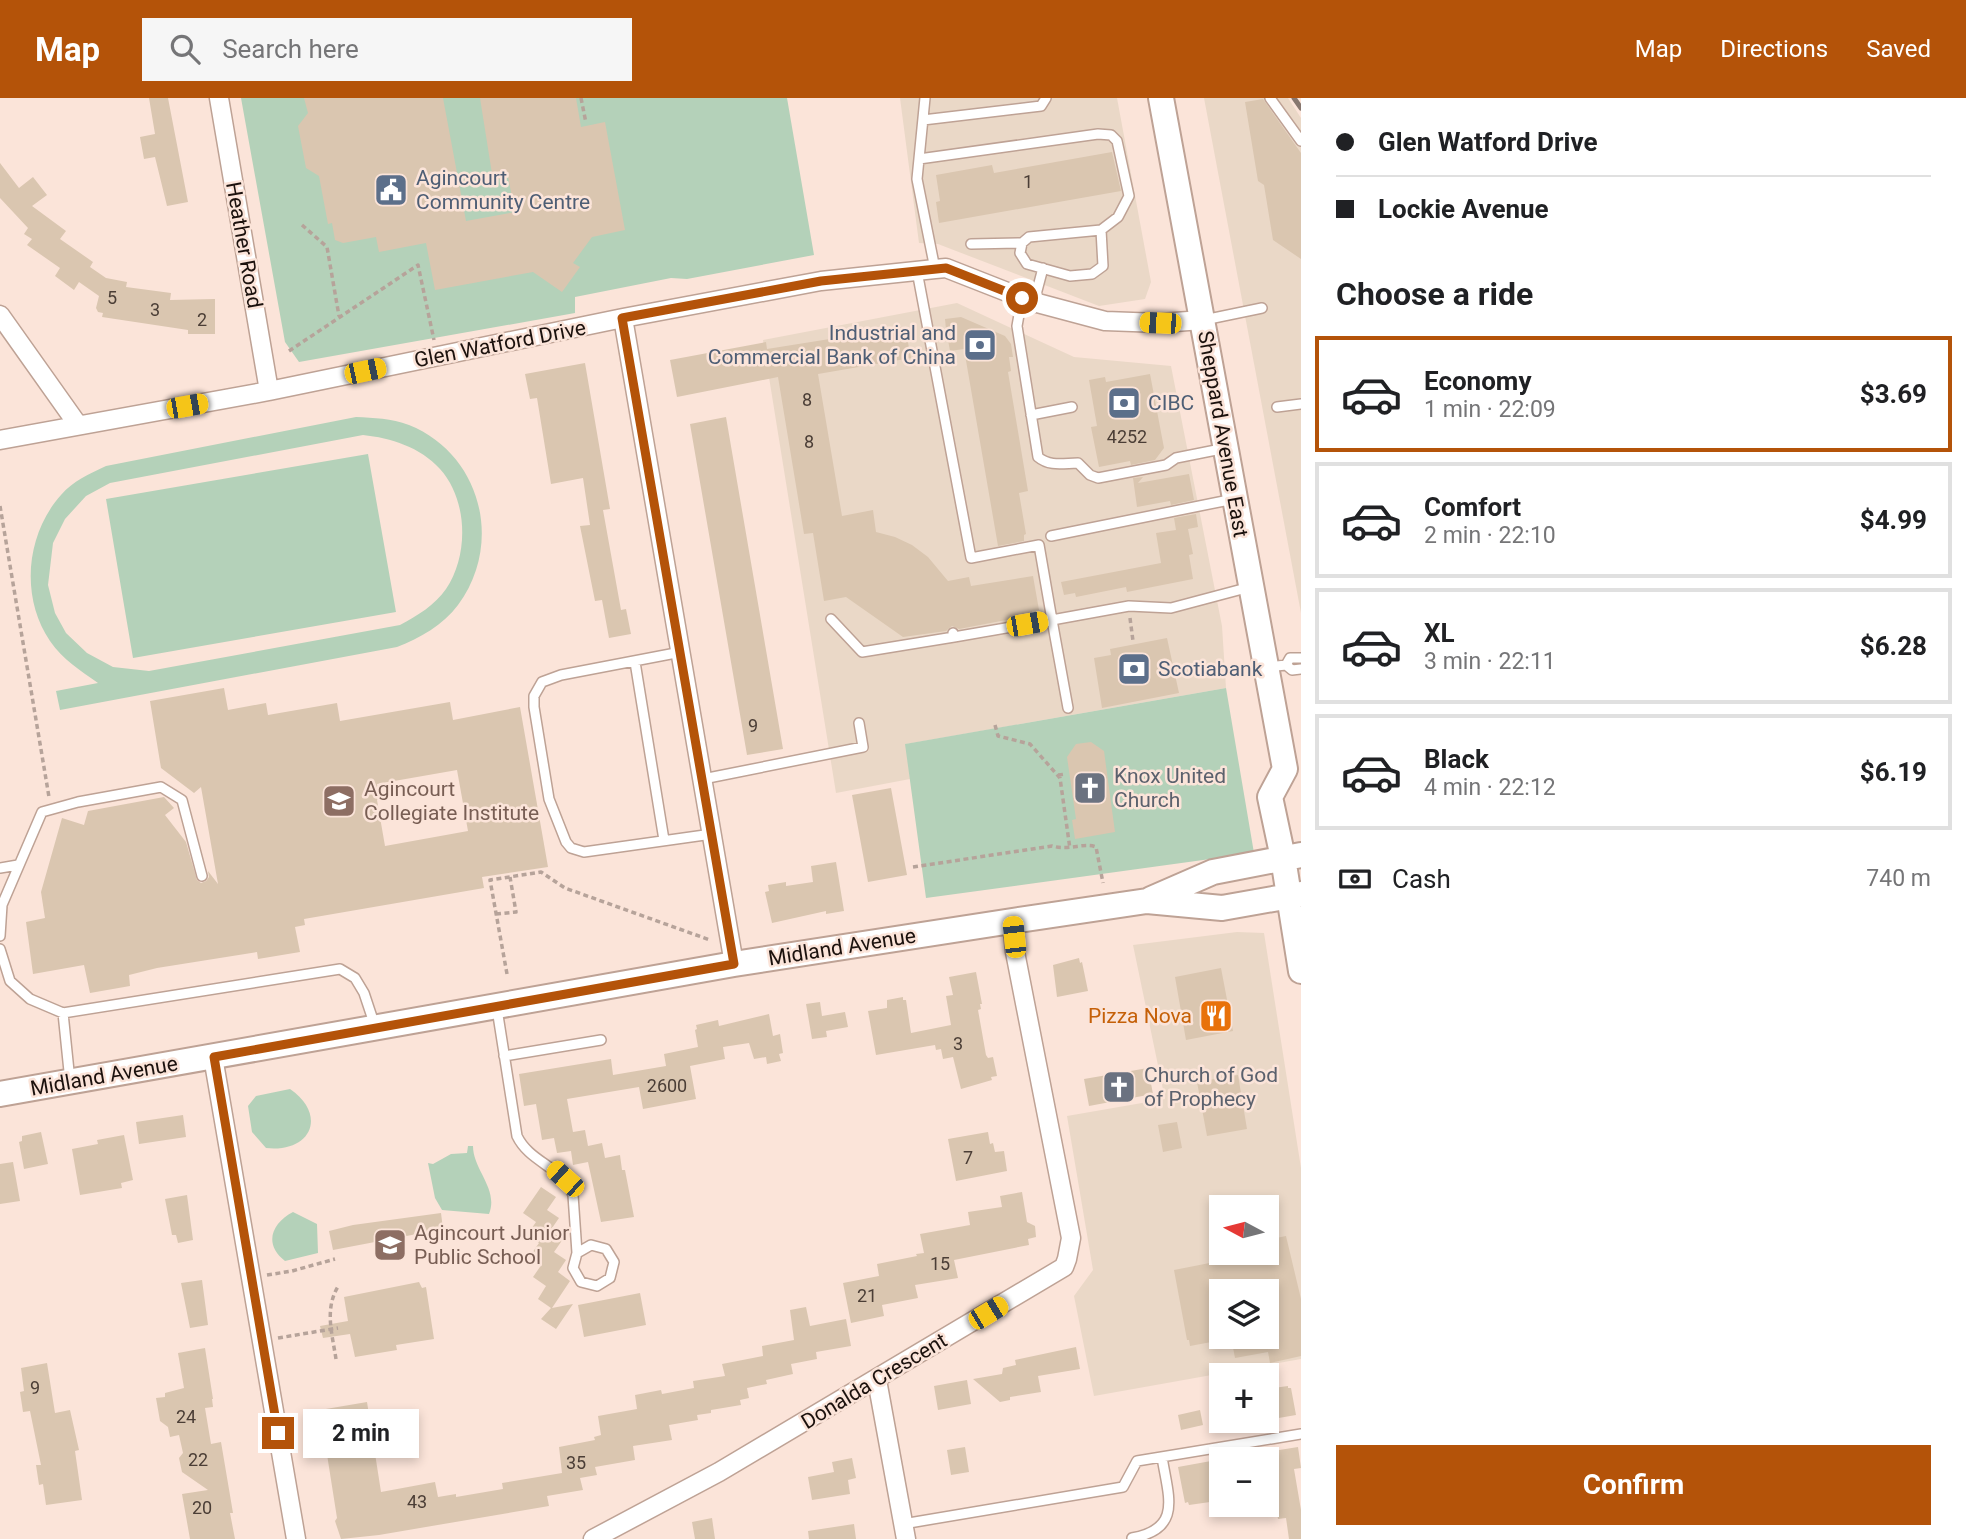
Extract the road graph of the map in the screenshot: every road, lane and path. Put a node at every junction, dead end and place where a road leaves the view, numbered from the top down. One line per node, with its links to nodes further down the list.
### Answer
1 (219, 98): 26 (street, Heather Road)
2 (581, 98): 8 (path)
3 (925, 98): 7 (lane)
4 (1046, 98): 7 (lane)
5 (1161, 98): 23 (main road, Sheppard Avenue East)
6 (1270, 98): 9 (lane)
7 (923, 120): 10 (lane)
8 (586, 123)
9 (1301, 141)
10 (919, 159): 12 (lane); 16 (lane)
11 (302, 225): 21 (path)
12 (1101, 230): 13 (lane); 15 (lane)
13 (1023, 243): 14 (lane); 15 (lane)
14 (971, 244)
15 (1043, 268): 18 (lane)
16 (935, 269): 17 (street, Glen Watford Drive); 18 (street, Glen Watford Drive)
17 (917, 271): 22 (street, Glen Watford Drive); 40 (lane)
18 (1028, 300): 23 (street, Glen Watford Drive); 30 (lane)
19 (1262, 308): 23 (lane)
20 (0, 315): 31 (street)
21 (339, 316): 24 (path); 25 (path)
22 (622, 318): 25 (street, Glen Watford Drive); 42 (street)
23 (1203, 320): 33 (main road, Sheppard Avenue East)
24 (289, 351)
25 (437, 356): 26 (street, Glen Watford Drive)
26 (269, 391): 31 (street, Glen Watford Drive)
27 (1301, 404): 29 (lane)
28 (1072, 407): 30 (lane)
29 (1277, 408)
30 (1031, 415): 33 (lane)
31 (78, 425): 32 (street, Glen Watford Drive)
32 (0, 440)
33 (1226, 448): 34 (main road, Sheppard Avenue East)
34 (1236, 499): 36 (lane); 37 (main road, Sheppard Avenue East)
35 (0, 506): 54 (path)
36 (1051, 536)
37 (1251, 586): 38 (lane); 45 (main road, Sheppard Avenue East)
38 (1129, 606): 40 (lane); 41 (path)
39 (831, 619): 40 (lane)
40 (1052, 620): 47 (lane)
41 (1133, 640)
42 (681, 652): 44 (lane); 53 (street)
43 (1301, 658): 45 (lane)
44 (635, 662): 56 (lane); 56 (lane)
45 (1276, 666): 46 (lane); 52 (main road, Sheppard Avenue East)
46 (1301, 669)
47 (1068, 708)
48 (859, 723): 53 (lane)
49 (995, 724): 51 (path)
50 (1066, 774): 51 (path)
51 (1058, 775): 57 (path)
52 (1293, 776): 58 (main road, Sheppard Avenue East)
53 (703, 779): 55 (street)
54 (52, 809): 59 (lane); 62 (lane)
55 (712, 835): 56 (lane); 73 (street)
56 (664, 840)
57 (1070, 849): 60 (path); 64 (path)
58 (1292, 857): 65 (main road, Sheppard Avenue East); 66 (main road, Midland Avenue)
59 (18, 865): 61 (lane); 69 (lane)
60 (913, 867)
61 (0, 868)
62 (202, 876)
63 (510, 877): 67 (path); 67 (path); 70 (path)
64 (1102, 883)
65 (1295, 895): 66 (main road, Midland Avenue); 74 (main road, Sheppard Avenue East)
66 (1147, 901): 68 (main road, Midland Avenue)
67 (496, 914): 75 (path)
68 (1012, 921): 73 (main road, Midland Avenue); 92 (street, Donalda Crescent)
69 (0, 936)
70 (710, 940)
71 (0, 949): 72 (lane)
72 (2, 963): 77 (lane)
73 (734, 964): 76 (main road, Midland Avenue)
74 (1301, 971)
75 (508, 974)
76 (496, 1006): 78 (main road, Midland Avenue); 80 (lane)
77 (63, 1013): 78 (lane); 82 (lane)
78 (375, 1028): 81 (main road, Midland Avenue)
79 (601, 1040): 80 (lane)
80 (504, 1056): 84 (lane)
81 (214, 1057): 82 (main road, Midland Avenue); 97 (street)
82 (71, 1082): 83 (main road, Midland Avenue)
83 (0, 1094)
84 (577, 1253): 84 (lane)
85 (335, 1259): 86 (path)
86 (265, 1275)
87 (339, 1285): 89 (path)
88 (338, 1328): 89 (path)
89 (331, 1329): 90 (path); 91 (path)
90 (276, 1338)
91 (336, 1359)
92 (877, 1380): 95 (street); 98 (street, Donalda Crescent)
93 (1301, 1434): 94 (lane)
94 (1162, 1457): 95 (lane); 96 (lane)
95 (905, 1532)
96 (1132, 1538)
97 (296, 1539)
98 (593, 1539)

